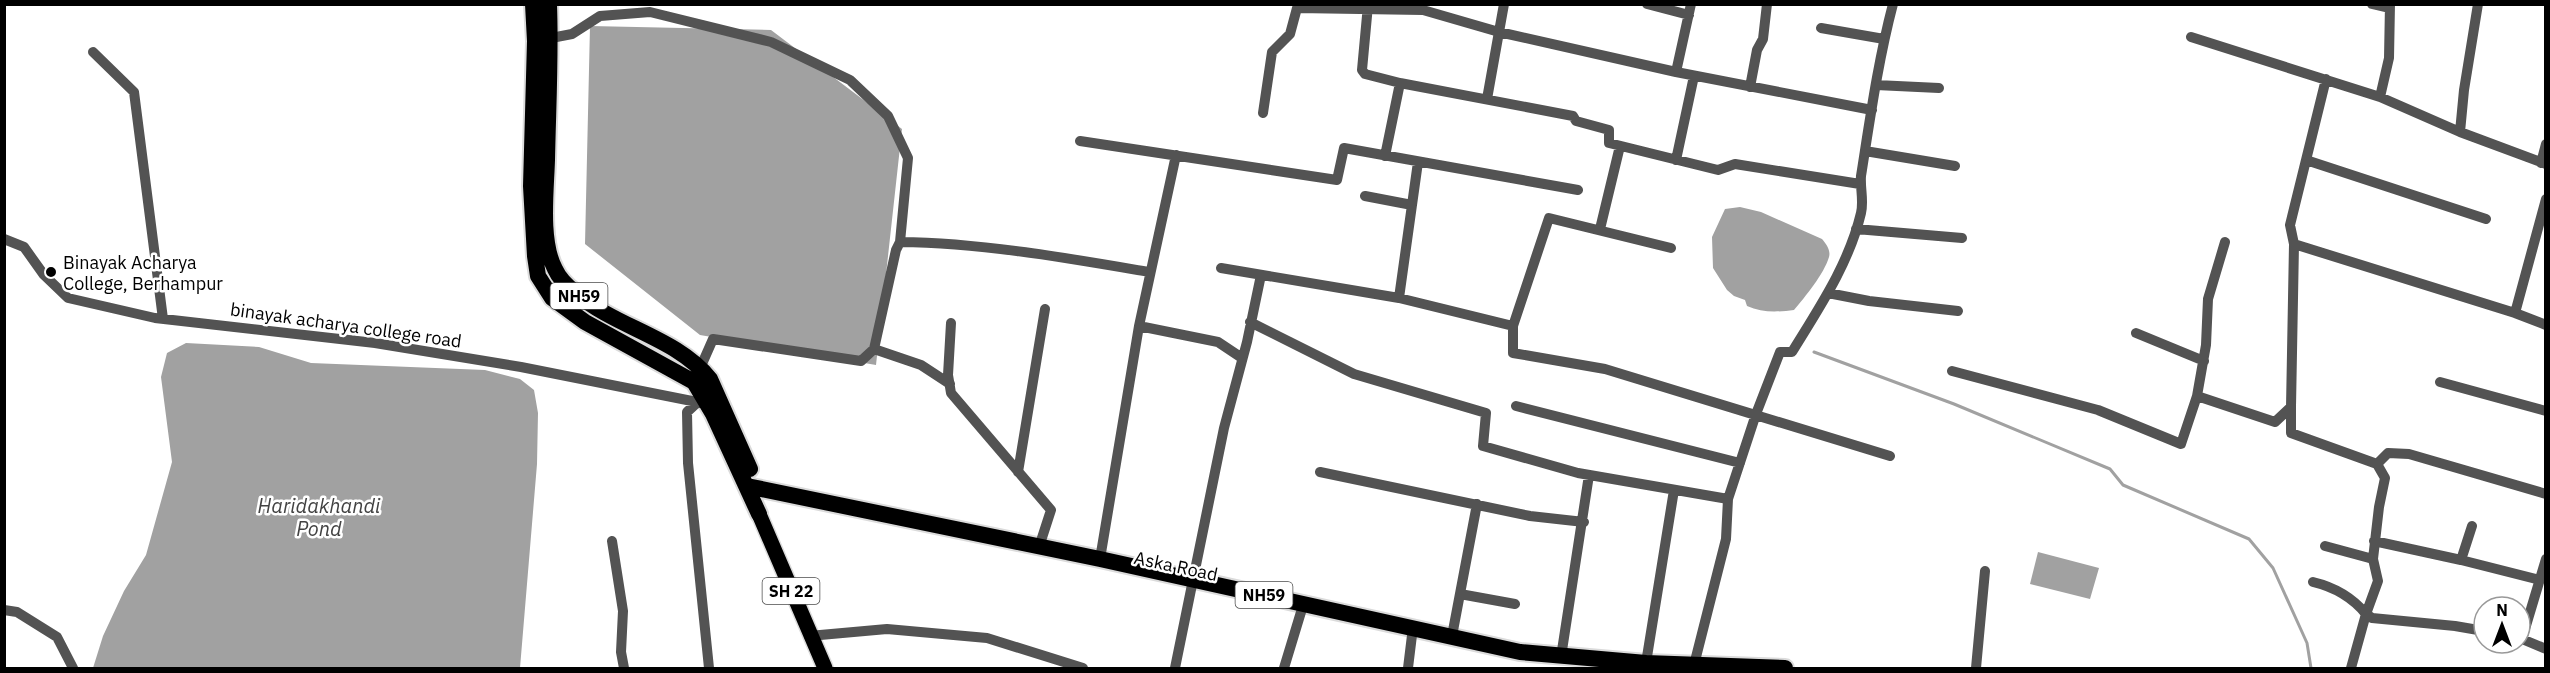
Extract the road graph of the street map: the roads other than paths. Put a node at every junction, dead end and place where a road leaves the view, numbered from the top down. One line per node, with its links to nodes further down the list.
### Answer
1 (533, 4): 16 (highway, NH59)
2 (549, 4): 16 (highway, NH59)
3 (1504, 4): 13 (street)
4 (1647, 4): 11 (street)
5 (1767, 4): 23 (street)
6 (1893, 4): 15 (street)
7 (2372, 4): 9 (street)
8 (2478, 4): 29 (street)
9 (2390, 6): 25 (street)
10 (1368, 7): 13 (street); 21 (street); 28 (street)
11 (1690, 10): 18 (street)
12 (1821, 28): 15 (street)
13 (1499, 32): 18 (street); 26 (street)
14 (2191, 37): 20 (street)
15 (1884, 39): 22 (street)
16 (543, 40): 51 (street); 74 (highway, NH59)
17 (93, 52): 63 (street)
18 (1676, 72): 19 (street)
19 (1694, 76): 23 (street); 36 (street)
20 (2325, 79): 25 (street); 37 (street)
21 (1400, 83): 26 (street); 35 (street)
22 (1876, 85): 24 (street); 27 (street)
23 (1750, 87): 27 (street)
24 (1939, 88)
25 (2380, 98): 29 (street)
26 (1487, 99): 32 (street)
27 (1872, 111): 33 (street)
28 (1263, 113)
29 (2460, 132): 39 (street)
30 (1080, 141): 34 (street)
31 (2546, 144): 39 (street)
32 (1620, 146): 36 (street); 47 (street)
33 (1865, 151): 40 (street); 41 (street)
34 (1176, 155): 35 (street); 56 (street)
35 (1385, 156): 38 (street)
36 (1676, 160): 41 (street)
37 (2306, 160): 46 (street); 53 (street)
38 (1418, 162): 42 (street); 45 (street)
39 (2543, 164)
40 (1955, 166)
41 (1860, 184): 48 (street)
42 (1578, 190)
43 (1365, 196): 45 (street)
44 (2546, 199): 62 (street)
45 (1412, 205): 59 (street)
46 (2486, 219)
47 (1600, 229): 54 (street); 68 (street)
48 (1856, 229): 49 (street); 58 (street)
49 (1962, 237)
50 (4, 239): 63 (street, binayak acharya college road)
51 (900, 242): 56 (street); 70 (street)
52 (2225, 242): 72 (street)
53 (2294, 244): 62 (street); 80 (street)
54 (1671, 248)
55 (1221, 268): 57 (street)
56 (1149, 272): 67 (street)
57 (1261, 275): 59 (street); 64 (street)
58 (1828, 293): 61 (street); 82 (street)
59 (1399, 298): 68 (street)
60 (1045, 309): 86 (street)
61 (1958, 311)
62 (2515, 313): 66 (street)
63 (163, 319): 78 (street, binayak acharya college road)
64 (1250, 322): 71 (street); 88 (street)
65 (951, 323): 76 (street)
66 (2546, 324)
67 (1139, 326): 71 (street); 100 (street)
68 (1514, 326): 82 (street)
69 (2136, 333): 72 (street)
70 (874, 349): 74 (street); 76 (street)
71 (1242, 358): 107 (street)
72 (2204, 361): 77 (street)
73 (1952, 371): 77 (street)
74 (697, 374): 78 (highway, NH59); 91 (highway, NH59)
75 (2440, 381): 81 (street)
76 (950, 384): 86 (street)
77 (2197, 396): 80 (street)
78 (702, 401): 91 (highway, NH59); 126 (street)
79 (1516, 406): 84 (street)
80 (2291, 407): 85 (street)
81 (2546, 411)
82 (1755, 414): 83 (street); 84 (street)
83 (1890, 456)
84 (1740, 463): 92 (street)
85 (2377, 464): 90 (street); 97 (street)
86 (1018, 471): 99 (street)
87 (1320, 472): 93 (street)
88 (1589, 475): 89 (street); 94 (street)
89 (1674, 490): 92 (street); 121 (street)
90 (2546, 494)
91 (756, 497): 99 (highway, NH59); 107 (highway, Aska Road / NH59); 116 (main road, SH 22)
92 (1728, 499): 122 (street)
93 (1476, 504): 94 (street); 108 (street)
94 (1584, 522): 120 (street)
95 (2472, 526): 103 (street)
96 (612, 541): 125 (street)
97 (2374, 542): 101 (street); 103 (street)
98 (2325, 546): 101 (street)
99 (1039, 547): 100 (highway, NH59)
100 (1100, 559): 107 (highway, NH59)
101 (2373, 559): 113 (street)
102 (2546, 559): 105 (street)
103 (2461, 560): 105 (street)
104 (1985, 571): 134 (street)
105 (2540, 580): 110 (street)
106 (2313, 582): 113 (street)
107 (1193, 585): 112 (highway, Aska Road / NH59); 115 (highway, NH59); 129 (street)
108 (1460, 594): 109 (street); 117 (street)
109 (1515, 604)
110 (2532, 605)
111 (4, 610): 124 (street)
112 (1301, 612): 115 (highway, Aska Road / NH59); 130 (street)
113 (2366, 614): 114 (street); 135 (street)
114 (2472, 629)
115 (1413, 632): 117 (highway, NH59); 131 (street); 132 (highway, Aska Road / NH59)
116 (809, 636): 127 (main road, SH 22); 128 (street)
117 (1452, 636): 120 (highway, NH59)
118 (2532, 643): 119 (street)
119 (2546, 649)
120 (1561, 657): 121 (highway, NH59)
121 (1646, 663): 122 (highway, NH59)
122 (1697, 667): 123 (highway, NH59)
123 (1777, 668): 133 (highway, NH59)
124 (73, 669)
125 (624, 669)
126 (708, 669)
127 (825, 669)
128 (1083, 669)
129 (1175, 669)
130 (1284, 669)
131 (1408, 669)
132 (1629, 669)
133 (1785, 669)
134 (1976, 669)
135 (2351, 669)

